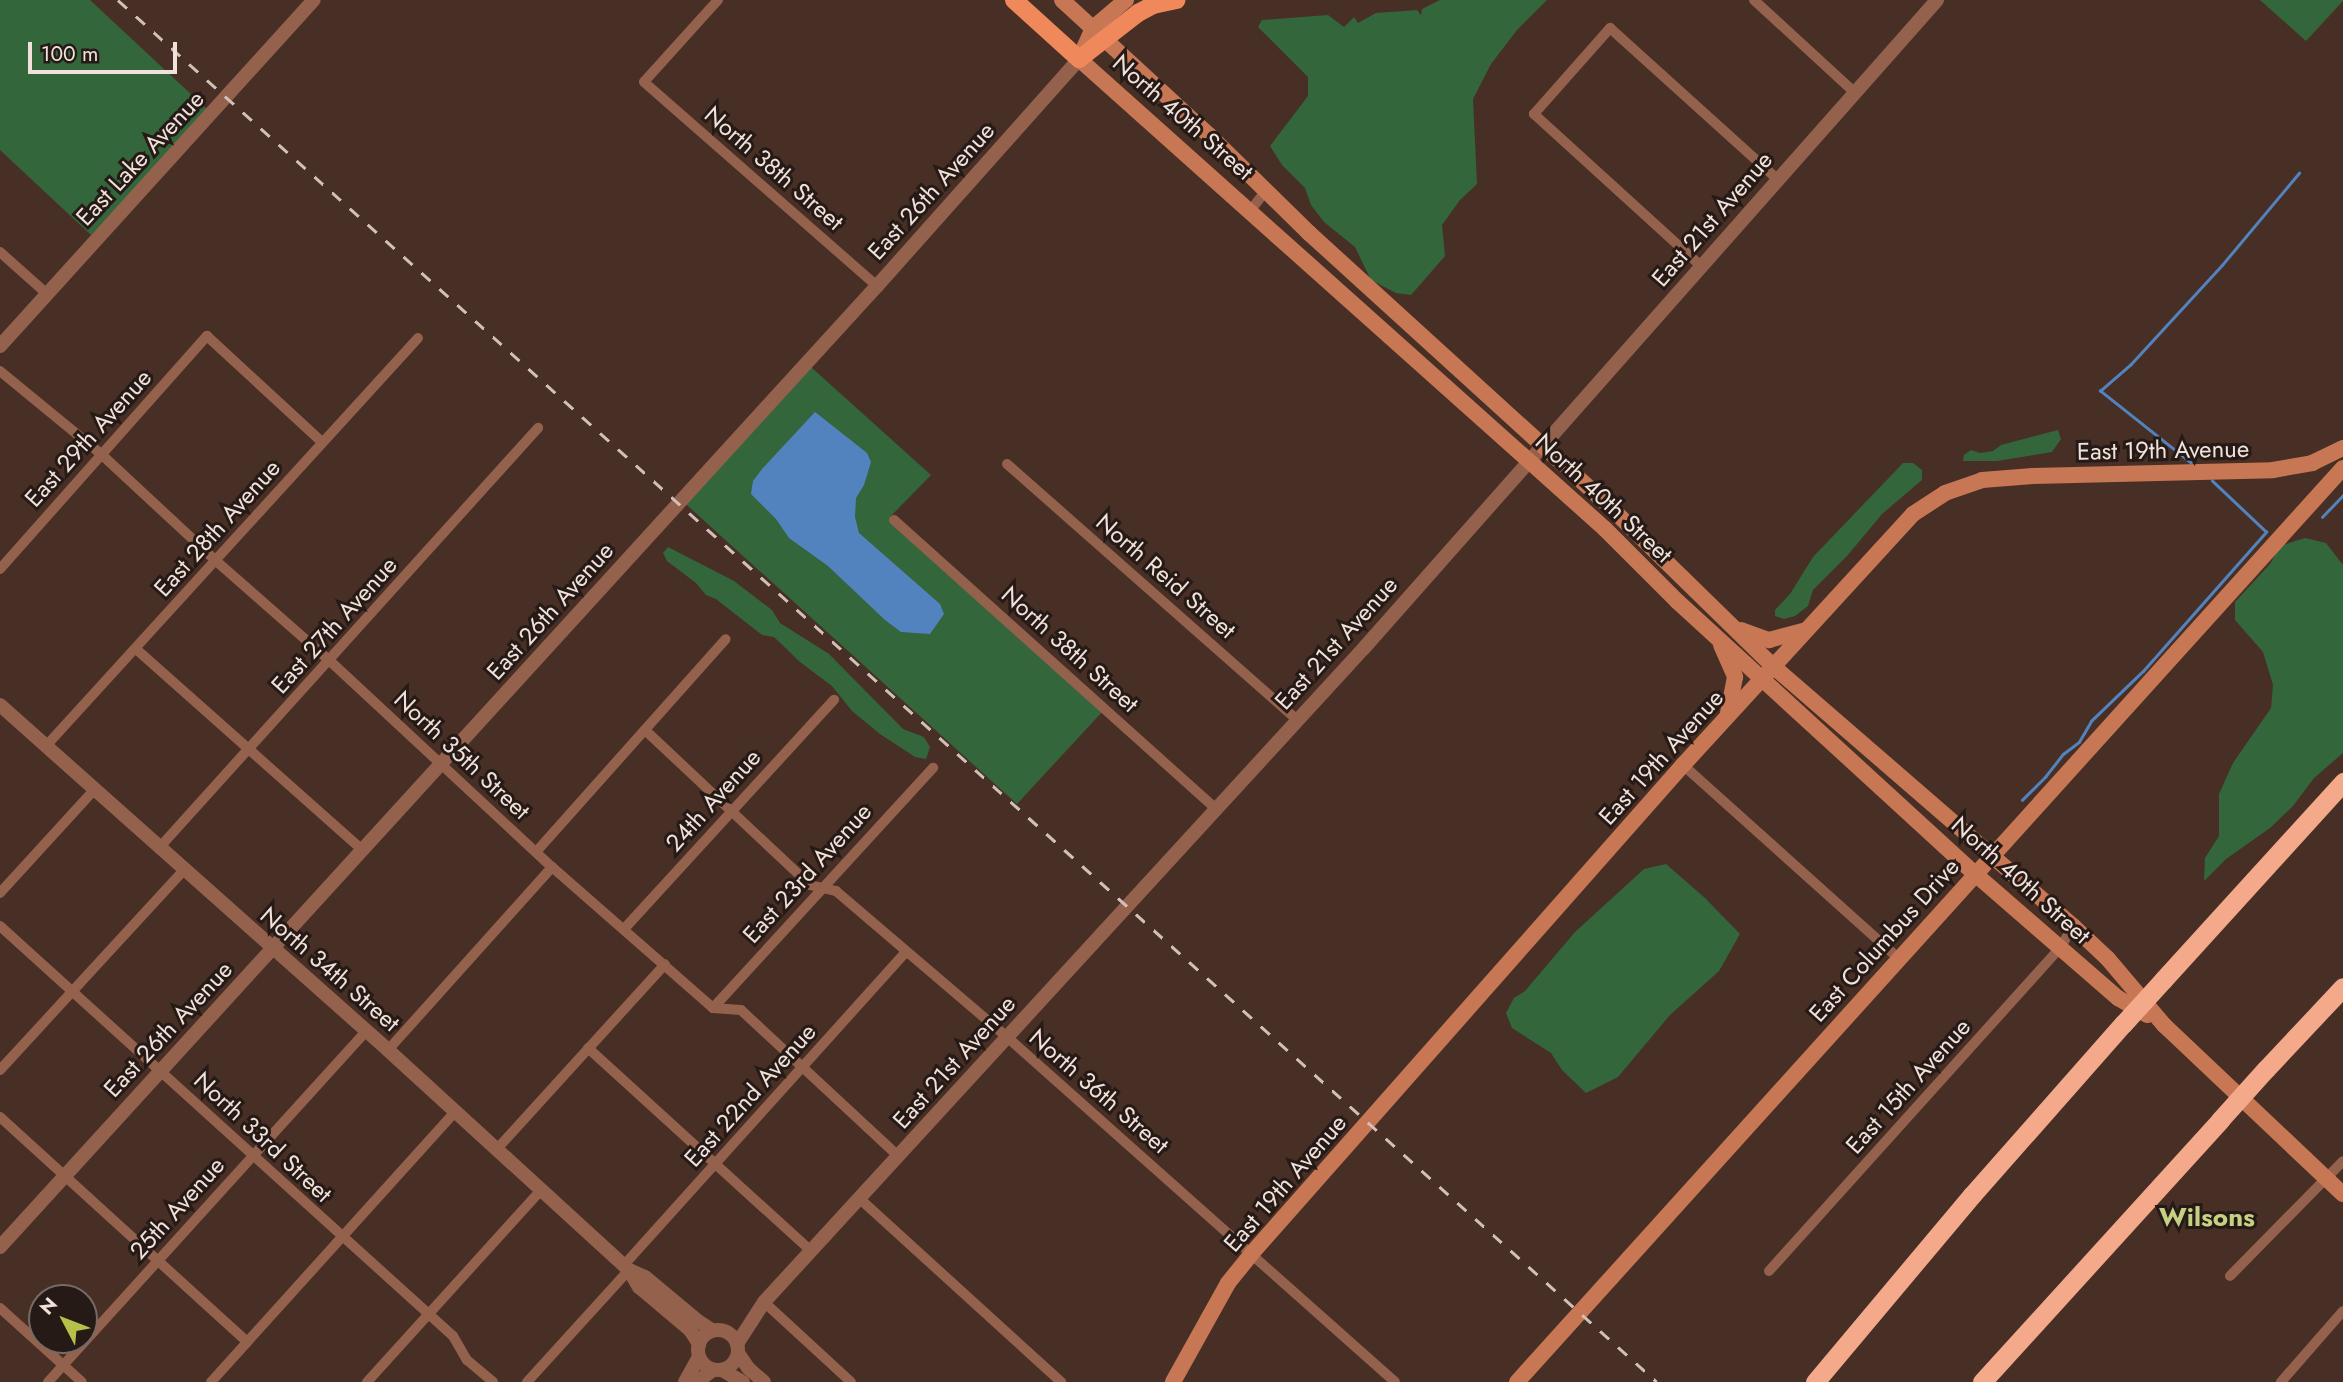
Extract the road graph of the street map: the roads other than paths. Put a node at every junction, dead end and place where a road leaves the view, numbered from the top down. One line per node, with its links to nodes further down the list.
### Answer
1 (314, 0): 18 (street, East Lake Avenue)
2 (718, 0): 17 (street, North 38th Street)
3 (1014, 0): 10 (main road, North 40th Street)
4 (1062, 0): 9 (main road, North 40th Street)
5 (1126, 0): 9 (main road)
6 (1176, 0): 9 (main road)
7 (1754, 0): 11 (street)
8 (1933, 1): 11 (street, East 21st Avenue)
9 (1099, 33): 10 (main road); 13 (main road, North 40th Street)
10 (1079, 59): 14 (main road, North 40th Street); 17 (street, East 26th Avenue)
11 (1854, 92): 12 (street, East 21st Avenue)
12 (1777, 179): 16 (street, East 21st Avenue); 16 (street)
13 (1266, 190): 14 (street); 20 (main road, North 40th Street)
14 (1251, 210): 22 (main road, North 40th Street)
15 (0, 251): 18 (street)
16 (1701, 266): 26 (street, East 21st Avenue)
17 (877, 286): 51 (street, East 26th Avenue)
18 (47, 293): 21 (street, East Lake Avenue)
19 (418, 338): 25 (street, East 28th Avenue)
20 (1429, 343): 22 (main road); 26 (main road, North 40th Street)
21 (0, 346)
22 (1415, 359): 29 (main road, North 40th Street)
23 (0, 371): 28 (street, North 35th Street)
24 (538, 428): 42 (street, East 27th Avenue)
25 (322, 442): 28 (street, East 29th Avenue); 35 (street, East 28th Avenue)
26 (1542, 445): 29 (street, East 21st Avenue); 37 (main road, North 40th Street)
27 (2343, 448): 30 (main road, East 19th Avenue)
28 (101, 454): 35 (street, North 35th Street); 36 (street, East 29th Avenue)
29 (1530, 461): 40 (main road, North 40th Street); 47 (street, East 21st Avenue)
30 (2312, 463): 33 (main road); 38 (main road, East 19th Avenue)
31 (1007, 464): 47 (street, North Reid Street)
32 (2343, 468): 33 (main road, East Columbus Drive)
33 (2322, 490): 63 (main road, East Columbus Drive)
34 (894, 520): 57 (street, North 38th Street)
35 (215, 560): 41 (street, East 28th Avenue); 42 (street, North 35th Street)
36 (0, 569)
37 (1730, 625): 38 (main road); 43 (main road, North 40th Street)
38 (1808, 629): 43 (main road, East 19th Avenue)
39 (726, 639): 48 (street)
40 (1719, 639): 43 (main road, North 40th Street); 46 (main road)
41 (136, 649): 49 (street, East 28th Avenue); 50 (street)
42 (330, 661): 50 (street, East 27th Avenue); 51 (street, North 35th Street)
43 (1769, 673): 46 (main road, East 19th Avenue); 63 (main road, North 40th Street); 66 (main road, North 40th Street)
44 (834, 700): 58 (street, 24th Avenue)
45 (0, 706): 49 (street, North 34th Street)
46 (1726, 718): 52 (main road, East 19th Avenue)
47 (1297, 720): 57 (street, East 21st Avenue)
48 (645, 730): 58 (street, North 36th Street); 62 (street)
49 (46, 746): 56 (street, North 34th Street)
50 (250, 749): 60 (street, East 27th Avenue); 61 (street)
51 (442, 765): 61 (street, East 26th Avenue); 62 (street, North 35th Street)
52 (1683, 765): 75 (street); 103 (main road, East 19th Avenue)
53 (933, 768): 67 (street, East 23rd Avenue)
54 (2343, 782): 59 (highway)
55 (2343, 787): 59 (highway)
56 (94, 790): 60 (street, North 34th Street); 68 (street)
57 (1217, 810): 82 (street, East 21st Avenue)
58 (732, 811): 67 (street, North 36th Street); 71 (street, 24th Avenue)
59 (2309, 821): 133 (highway, bridge)
60 (159, 848): 65 (street, North 34th Street)
61 (362, 850): 73 (street, East 26th Avenue)
62 (536, 852): 64 (street, North 35th Street)
63 (1992, 857): 66 (main road, East Columbus Drive); 70 (main road, North 40th Street)
64 (552, 867): 71 (street, North 35th Street); 84 (street)
65 (184, 870): 73 (street, North 34th Street); 78 (street)
66 (1974, 873): 72 (main road, North 40th Street); 75 (main road, East Columbus Drive)
67 (823, 887): 74 (street, North 36th Street); 79 (street, East 23rd Avenue)
68 (0, 893)
69 (0, 926): 78 (street, North 33rd Street)
70 (2073, 926): 72 (street, East 15th Avenue); 80 (main road, North 40th Street)
71 (624, 929): 76 (street, North 35th Street)
72 (2060, 948): 80 (main road, North 40th Street); 106 (street, East 15th Avenue)
73 (273, 949): 81 (street, North 34th Street); 87 (street, East 26th Avenue)
74 (906, 952): 82 (street, North 36th Street); 85 (street, East 22nd Avenue)
75 (1898, 958): 132 (main road, East Columbus Drive)
76 (664, 964): 79 (street, North 35th Street); 83 (street)
77 (2343, 987): 134 (highway, bridge)
78 (72, 991): 86 (street); 87 (street, North 33rd Street)
79 (713, 1008): 85 (street)
80 (2164, 1025): 96 (main road, North 40th Street)
81 (366, 1031): 84 (street, North 34th Street); 91 (street, 25th Avenue)
82 (1006, 1037): 92 (street, East 21st Avenue); 103 (street, North 36th Street)
83 (588, 1048): 90 (street); 94 (street)
84 (388, 1050): 88 (street, North 34th Street)
85 (804, 1067): 92 (street); 94 (street, East 22nd Avenue)
86 (0, 1070)
87 (159, 1070): 91 (street, North 33rd Street); 95 (street, East 26th Avenue)
88 (454, 1112): 90 (street, North 34th Street); 100 (street)
89 (0, 1117): 95 (street)
90 (496, 1150): 97 (street, North 34th Street)
91 (254, 1155): 100 (street, North 33rd Street); 104 (street, 25th Avenue)
92 (899, 1157): 99 (street, East 21st Avenue)
93 (2343, 1161): 96 (street)
94 (716, 1165): 102 (street); 105 (street, East 22nd Avenue)
95 (64, 1176): 101 (street, East 26th Avenue); 104 (street)
96 (2328, 1177): 98 (main road, North 40th Street); 107 (street)
97 (541, 1190): 105 (street, North 34th Street); 111 (street)
98 (2343, 1194)
99 (860, 1199): 102 (street, East 21st Avenue); 129 (street)
100 (342, 1238): 111 (street, North 33rd Street); 113 (street)
101 (0, 1247)
102 (811, 1252): 108 (street, East 21st Avenue)
103 (1252, 1253): 130 (main road, East 19th Avenue); 131 (street, North 36th Street)
104 (158, 1260): 113 (street); 116 (street, 25th Avenue)
105 (626, 1267): 112 (street, North 34th Street); 115 (street, North 34th Street); 123 (street, East 22nd Avenue)
106 (1769, 1271)
107 (2230, 1276)
108 (762, 1305): 112 (street, East 21st Avenue); 114 (street, East 21st Avenue); 128 (street)
109 (0, 1308): 116 (street)
110 (2343, 1311): 135 (street)
111 (428, 1315): 121 (street); 122 (street, North 33rd Street)
112 (720, 1331): 114 (street, North 34th Street); 115 (street, East 21st Avenue)
113 (247, 1342): 120 (street)
114 (738, 1348): 117 (street, East 21st Avenue); 127 (street)
115 (699, 1350): 117 (street, North 34th Street); 124 (street)
116 (62, 1365): 118 (street, 25th Avenue); 119 (street)
117 (717, 1370): 125 (street); 126 (street)
118 (48, 1382)
119 (82, 1382)
120 (211, 1382)
121 (367, 1382)
122 (493, 1382)
123 (527, 1382)
124 (685, 1382)
125 (697, 1382)
126 (743, 1382)
127 (764, 1382)
128 (852, 1382)
129 (1061, 1382)
130 (1173, 1382)
131 (1395, 1382)
132 (1517, 1382)
133 (1815, 1382)
134 (1982, 1382)
135 (2281, 1382)

